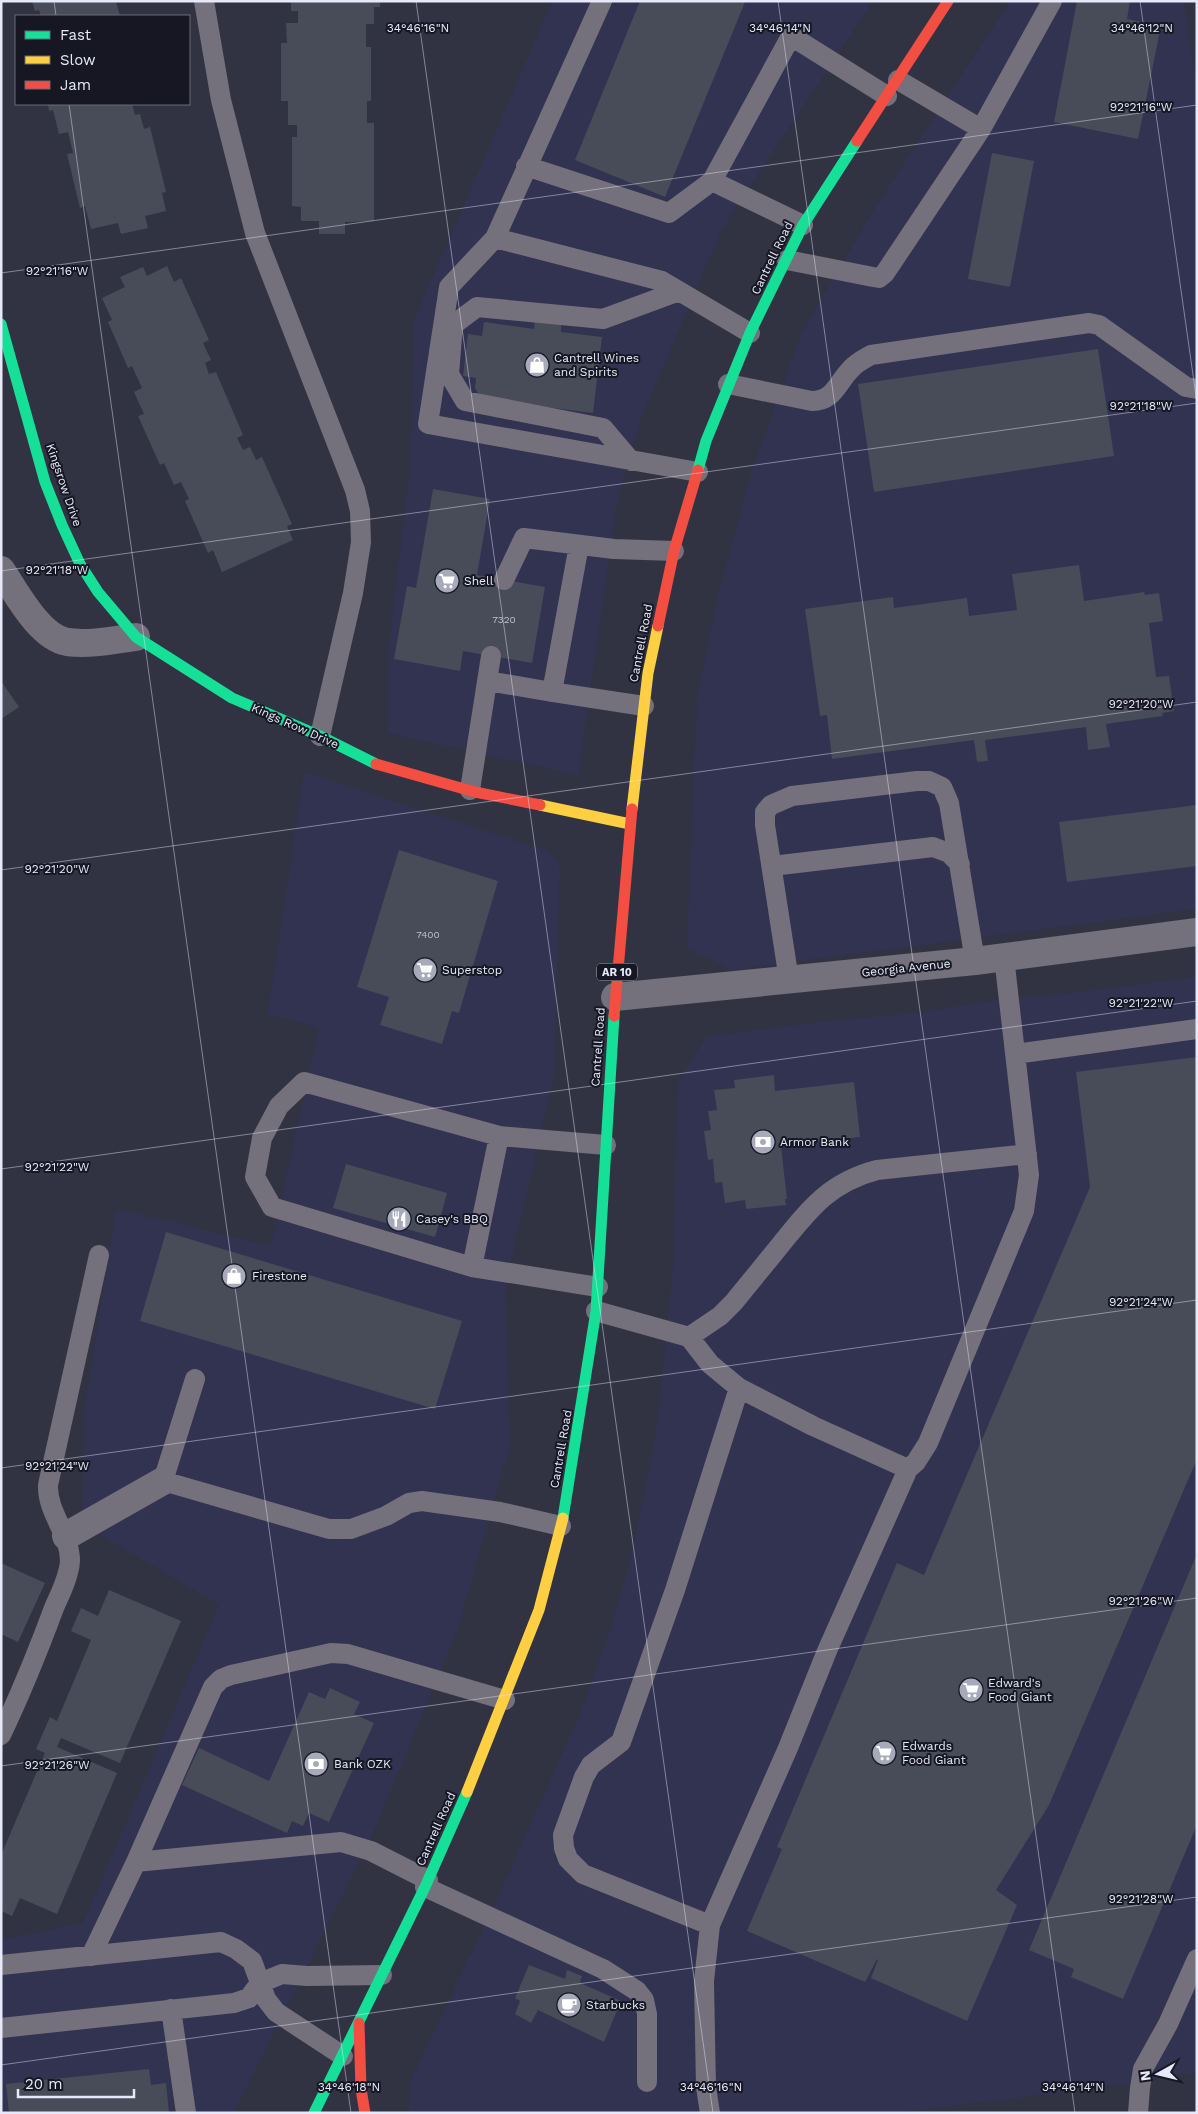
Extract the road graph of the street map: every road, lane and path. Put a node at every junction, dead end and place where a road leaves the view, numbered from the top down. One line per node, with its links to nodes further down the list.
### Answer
1 (204, 1): 28 (lane)
2 (602, 1): 7 (lane)
3 (948, 1): 5 (main road, Cantrell Road / AR 10)
4 (1052, 1): 6 (lane)
5 (892, 88): 6 (lane); 8 (lane); 9 (main road, Cantrell Road / AR 10)
6 (981, 130): 11 (lane)
7 (526, 166): 8 (lane); 10 (lane)
8 (712, 181): 9 (lane)
9 (803, 226): 11 (main road, Cantrell Road / AR 10)
10 (494, 238): 12 (lane); 17 (lane)
11 (787, 260): 14 (main road, Cantrell Road / AR 10)
12 (679, 291): 14 (lane); 17 (lane)
13 (1, 324): 23 (main road, Kingsrow Drive)
14 (750, 334): 15 (main road, Cantrell Road / AR 10)
15 (728, 384): 16 (lane); 18 (main road, Cantrell Road / AR 10)
16 (1197, 389)
17 (631, 461): 18 (lane)
18 (698, 472): 20 (main road, Cantrell Road / AR 10)
19 (579, 545): 20 (lane); 22 (lane); 26 (lane)
20 (674, 551): 27 (main road, Cantrell Road / AR 10)
21 (1, 570): 23 (street)
22 (504, 580)
23 (136, 638): 28 (main road, Kings Row Drive)
24 (492, 656): 25 (lane)
25 (488, 680): 26 (lane); 29 (lane)
26 (552, 692): 27 (lane)
27 (644, 706): 30 (main road, Cantrell Road / AR 10)
28 (320, 736): 29 (main road, Kings Row Drive)
29 (470, 790): 30 (main road, Kings Row Drive)
30 (630, 824): 37 (main road, Cantrell Road / AR 10)
31 (960, 864): 32 (lane); 32 (lane); 35 (lane)
32 (772, 866): 36 (lane)
33 (1197, 932): 34 (street, Georgia Avenue)
34 (1004, 957): 35 (street, Georgia Avenue); 39 (lane)
35 (975, 961): 36 (street, Georgia Avenue)
36 (788, 980): 37 (street, Georgia Avenue)
37 (615, 997): 41 (main road, Cantrell Road / AR 10)
38 (1197, 1029): 39 (lane)
39 (1015, 1054): 42 (lane)
40 (499, 1136): 41 (lane); 44 (lane); 44 (lane)
41 (606, 1145): 45 (main road, Cantrell Road / AR 10)
42 (1027, 1154): 47 (lane); 50 (lane)
43 (99, 1254): 53 (lane)
44 (472, 1267): 45 (lane)
45 (598, 1287): 46 (main road, Cantrell Road / AR 10)
46 (596, 1311): 47 (lane); 52 (main road, Cantrell Road / AR 10)
47 (690, 1337): 49 (lane)
48 (195, 1379): 51 (lane)
49 (739, 1388): 50 (lane); 58 (lane)
50 (908, 1469): 58 (lane)
51 (163, 1480): 52 (lane); 53 (street)
52 (561, 1526): 54 (main road, Cantrell Road / AR 10)
53 (66, 1536): 55 (lane)
54 (505, 1700): 56 (lane); 57 (main road, Cantrell Road / AR 10)
55 (1, 1735)
56 (136, 1862): 57 (lane); 59 (lane)
57 (426, 1884): 62 (main road, Cantrell Road / AR 10); 68 (lane)
58 (710, 1925): 72 (lane)
59 (91, 1956): 61 (lane); 63 (lane)
60 (1197, 1959): 73 (lane)
61 (1, 1965)
62 (382, 1975): 63 (lane); 65 (main road, Cantrell Road / AR 10)
63 (260, 1983): 64 (lane); 67 (lane)
64 (172, 2010): 66 (lane); 69 (lane)
65 (359, 2024): 67 (main road, Cantrell Road / AR 10); 71 (main road)
66 (1, 2028)
67 (343, 2056): 70 (main road, Cantrell Road / AR 10)
68 (647, 2082)
69 (186, 2113)
70 (314, 2113)
71 (364, 2113)
72 (710, 2113)
73 (1138, 2113)

